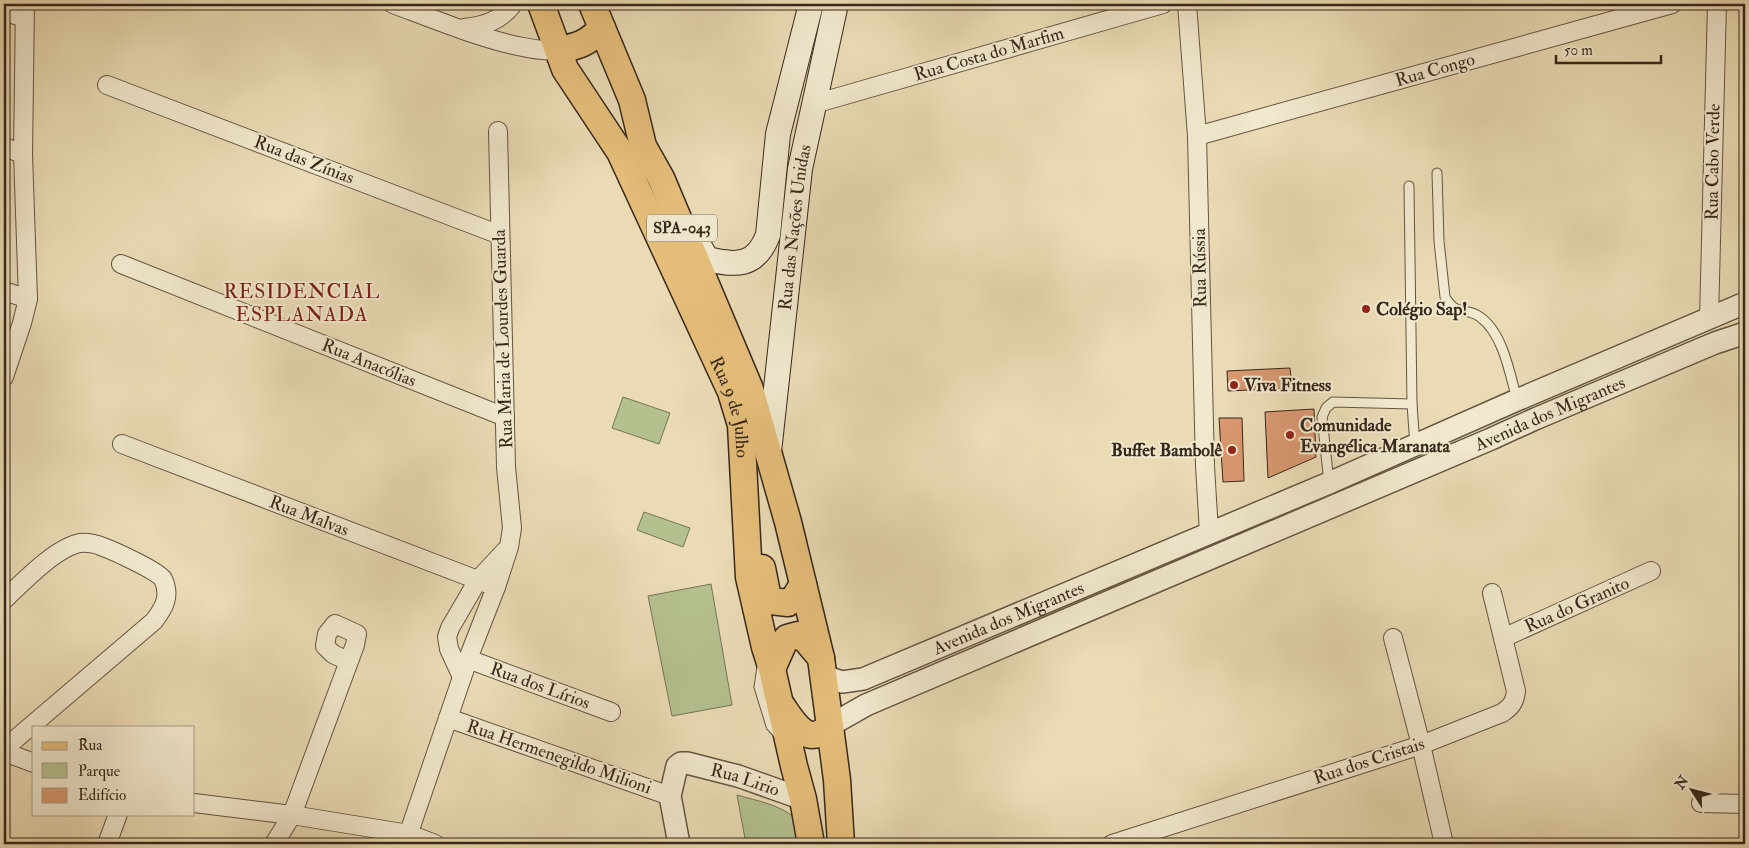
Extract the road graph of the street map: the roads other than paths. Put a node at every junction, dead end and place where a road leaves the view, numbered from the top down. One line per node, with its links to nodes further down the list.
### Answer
1 (394, 4): 14 (street)
2 (513, 4): 14 (street)
3 (542, 4): 15 (main road, Rua 9 de Julho / SPA-043)
4 (592, 4): 13 (main road, Rua 9 de Julho / SPA-043)
5 (811, 4): 23 (main road, Rua das Nações Unidas)
6 (836, 4): 17 (main road, Rua das Nações Unidas)
7 (1163, 4): 17 (street, Rua Costa do Marfim)
8 (1187, 4): 19 (street, Rua Rússia)
9 (1672, 4): 19 (street, Rua Congo)
10 (1717, 4): 30 (street, Rua Cabo Verde)
11 (4, 10): 12 (street)
12 (24, 11): 21 (street)
13 (602, 28): 15 (main road); 23 (main road, Rua 9 de Julho / SPA-043)
14 (459, 29): 15 (street)
15 (559, 50): 38 (main road, Rua 9 de Julho / SPA-043)
16 (107, 85): 25 (street, Rua das Zínias)
17 (814, 104): 42 (main road, Rua das Nações Unidas)
18 (498, 130): 25 (street, Rua Maria de Lourdes Guarda)
19 (1197, 136): 45 (street, Rua Rússia)
20 (4, 147): 21 (street)
21 (23, 154): 28 (street)
22 (1437, 173): 33 (lane)
23 (661, 178): 42 (main road, Rua 9 de Julho / SPA-043)
24 (1409, 186): 34 (lane)
25 (500, 235): 35 (street, Rua Maria de Lourdes Guarda)
26 (121, 264): 35 (street, Rua Anacólias)
27 (4, 291): 28 (street)
28 (28, 300): 32 (street)
29 (1745, 303): 30 (street, Avenida dos Migrantes)
30 (1709, 319): 33 (street, Avenida dos Migrantes)
31 (1745, 333): 37 (street, Avenida dos Migrantes)
32 (4, 377)
33 (1524, 397): 36 (street, Avenida dos Migrantes); 37 (street)
34 (1412, 404): 41 (lane); 43 (lane)
35 (505, 417): 47 (street, Rua Maria de Lourdes Guarda)
36 (1481, 417): 39 (street); 41 (street, Avenida dos Migrantes)
37 (1535, 419): 39 (street, Avenida dos Migrantes)
38 (741, 425): 50 (main road); 57 (main road, Rua 9 de Julho)
39 (1483, 443): 44 (street, Avenida dos Migrantes)
40 (122, 444): 49 (street, Rua Malvas)
41 (1415, 446): 43 (street, Avenida dos Migrantes); 44 (street, Avenida dos Migrantes)
42 (769, 454): 50 (main road, Rua 9 de Julho)
43 (1330, 483): 45 (street, Avenida dos Migrantes)
44 (1273, 532): 54 (street, Avenida dos Migrantes)
45 (1209, 533): 46 (street, Avenida dos Migrantes)
46 (1190, 541): 54 (street, Avenida dos Migrantes); 60 (street, Avenida dos Migrantes)
47 (509, 547): 49 (street); 51 (street, Rua Maria de Lourdes Guarda)
48 (1651, 571): 56 (street, Rua do Granito)
49 (478, 580): 51 (street, Rua Malvas); 61 (street)
50 (804, 584): 60 (main road, Rua 9 de Julho)
51 (496, 587): 58 (street, Rua Maria de Lourdes Guarda)
52 (1492, 593): 56 (street, Rua dos Cristais)
53 (4, 600): 68 (street)
54 (1099, 606): 65 (street, Avenida dos Migrantes)
55 (1393, 638): 67 (street)
56 (1502, 638): 67 (street, Rua dos Cristais)
57 (769, 658): 60 (main road); 62 (main road, Rua 9 de Julho); 66 (lane)
58 (468, 659): 61 (street, Rua Maria de Lourdes Guarda); 63 (street, Rua dos Lírios)
59 (348, 661): 75 (street)
60 (823, 667): 65 (main road, Rua 9 de Julho)
61 (462, 677): 64 (street, Rua Maria de Lourdes Guarda)
62 (779, 701): 65 (main road); 66 (main road, Rua 9 de Julho)
63 (611, 712)
64 (448, 718): 70 (street, Rua Hermenegildo Milioni); 77 (street, Rua Maria de Lourdes Guarda)
65 (829, 726): 83 (main road, Rua 9 de Julho)
66 (789, 745): 71 (main road, Rua 9 de Julho)
67 (1421, 745): 84 (street, Rua dos Cristais); 85 (street)
68 (4, 750): 69 (street)
69 (32, 762)
70 (670, 796): 71 (street, Rua Lirio); 81 (street)
71 (803, 799): 82 (main road, Rua 9 de Julho)
72 (195, 803): 75 (street)
73 (1701, 803): 74 (street)
74 (1745, 804)
75 (292, 815): 77 (street); 79 (street)
76 (117, 816): 78 (street)
77 (407, 839): 80 (street)
78 (107, 844)
79 (274, 844)
80 (435, 844)
81 (679, 844)
82 (811, 844)
83 (841, 844)
84 (1112, 844)
85 (1444, 844)

